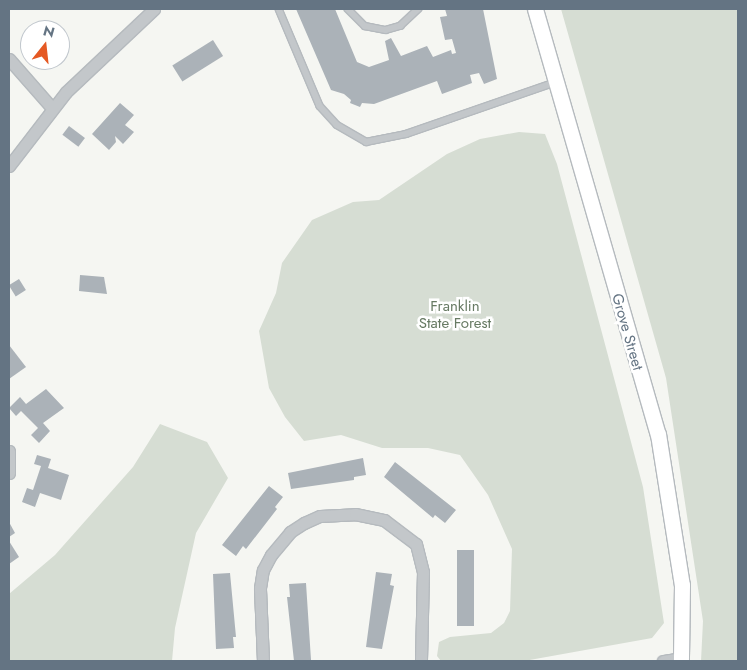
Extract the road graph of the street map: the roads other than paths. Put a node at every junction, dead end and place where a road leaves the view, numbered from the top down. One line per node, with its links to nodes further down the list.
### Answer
1 (154, 9): 8 (street)
2 (279, 9): 7 (lane)
3 (348, 9): 4 (lane)
4 (418, 9)
5 (535, 9): 7 (main road, Grove Street)
6 (9, 59): 8 (street)
7 (556, 82): 12 (main road, Grove Street)
8 (52, 108): 9 (street)
9 (9, 166)
10 (9, 451): 11 (street)
11 (9, 473)
12 (682, 660): 15 (street)
13 (263, 661): 14 (street)
14 (421, 661)
15 (663, 661)

